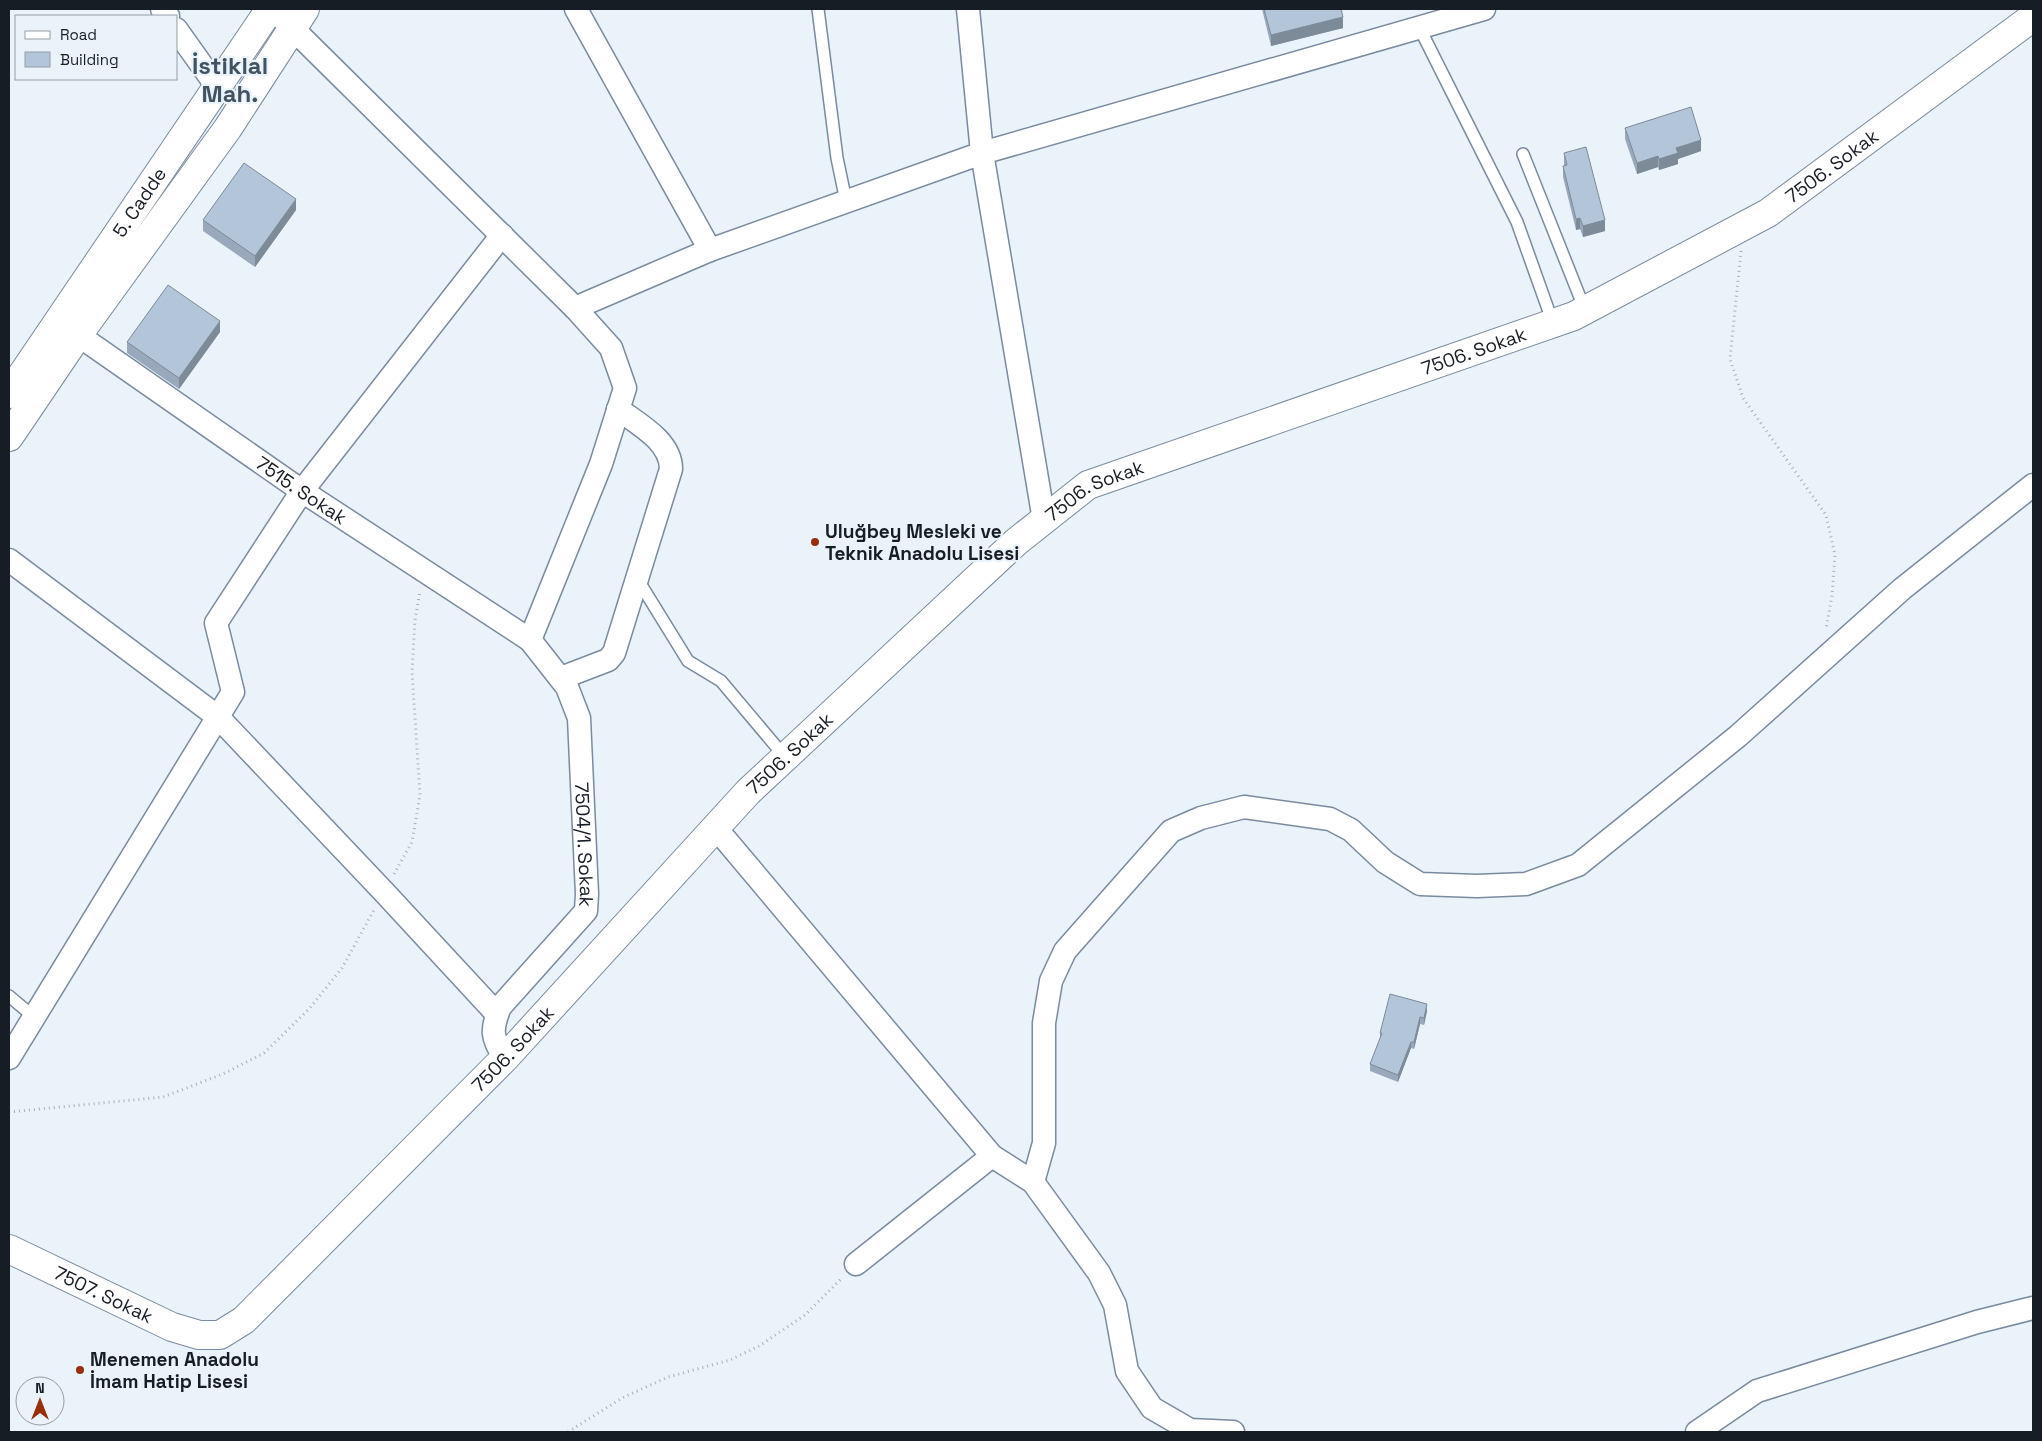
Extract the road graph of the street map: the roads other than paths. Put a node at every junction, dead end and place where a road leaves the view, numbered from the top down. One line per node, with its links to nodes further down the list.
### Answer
1 (272, 9): 7 (street); 10 (street, 5. Cadde)
2 (576, 9): 15 (street)
3 (818, 9): 13 (lane)
4 (968, 9): 11 (street)
5 (1484, 9): 8 (street)
6 (2033, 17): 17 (street, 7506. Sokak)
7 (299, 18): 14 (street); 19 (street)
8 (1419, 27): 11 (street); 18 (lane)
9 (178, 31): 10 (street)
10 (218, 88): 20 (street, 5. Cadde)
11 (982, 153): 13 (street); 25 (street)
12 (1523, 154): 17 (lane)
13 (846, 201): 15 (street)
14 (502, 236): 16 (street); 24 (street)
15 (710, 250): 16 (street)
16 (575, 308): 21 (street)
17 (1585, 310): 18 (street, 7506. Sokak)
18 (1553, 323): 25 (street, 7506. Sokak)
19 (78, 335): 22 (street); 24 (street, 7515. Sokak)
20 (9, 394)
21 (618, 409): 27 (street); 28 (street)
22 (9, 437)
23 (2033, 485): 39 (street)
24 (302, 491): 28 (street, 7515. Sokak); 30 (street)
25 (1044, 520): 31 (street, 7506. Sokak)
26 (9, 560): 30 (street)
27 (637, 579): 29 (street); 31 (lane)
28 (530, 640): 29 (street, 7504/1. Sokak)
29 (561, 678): 34 (street, 7504/1. Sokak)
30 (218, 718): 34 (street); 35 (street)
31 (785, 757): 32 (street, 7506. Sokak)
32 (715, 827): 37 (street, 7506. Sokak); 38 (street)
33 (9, 996): 35 (lane)
34 (497, 1014): 37 (street, 7504/1. Sokak)
35 (34, 1017): 36 (street)
36 (9, 1058)
37 (505, 1058): 43 (street, 7506. Sokak)
38 (992, 1156): 39 (street); 41 (street)
39 (1033, 1182): 44 (street)
40 (9, 1250): 43 (street, 7507. Sokak)
41 (856, 1264)
42 (2033, 1308): 45 (street)
43 (199, 1335)
44 (1233, 1432)
45 (1697, 1432)

